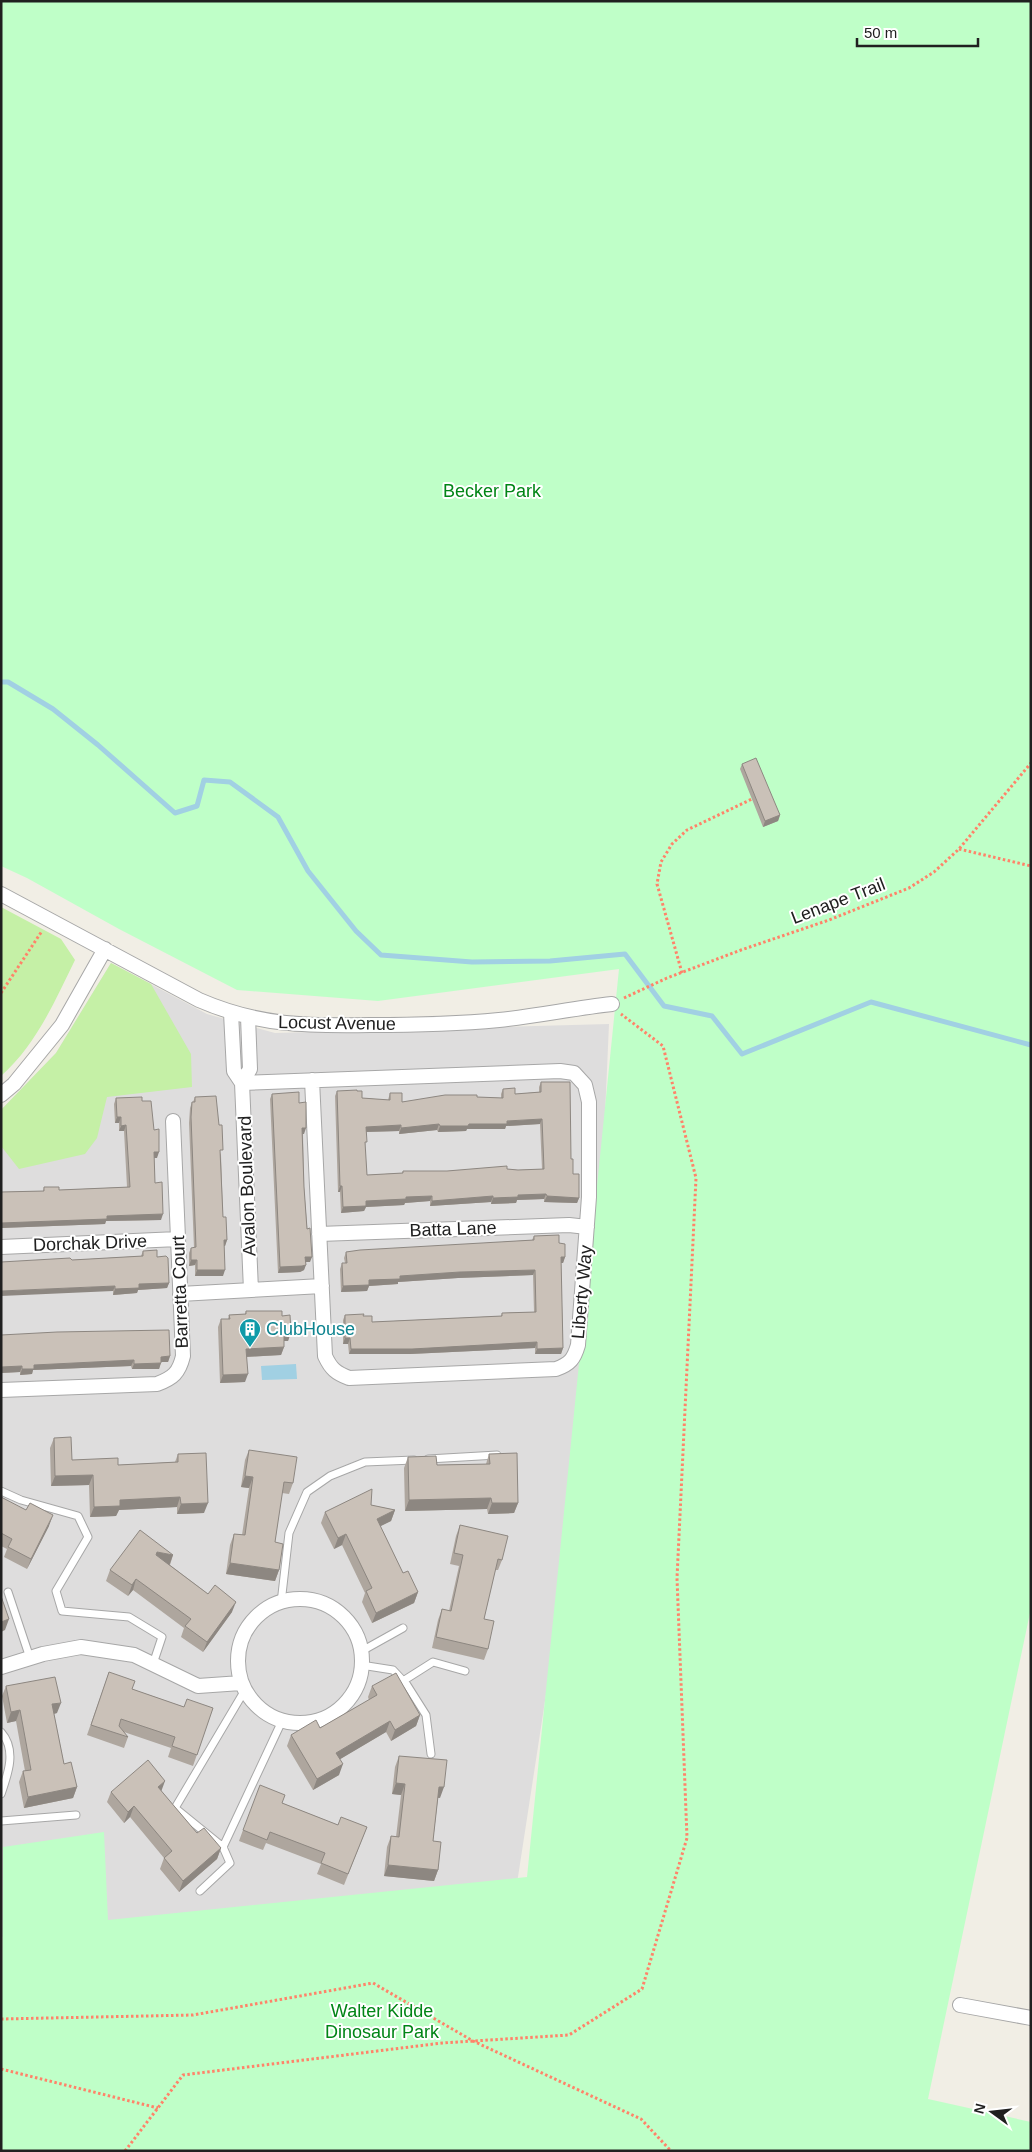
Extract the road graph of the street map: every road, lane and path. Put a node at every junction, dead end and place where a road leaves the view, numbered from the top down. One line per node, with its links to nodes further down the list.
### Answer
1 (1031, 763): 3 (path, Lenape Trail)
2 (752, 799): 8 (path)
3 (959, 849): 4 (path); 8 (path, Lenape Trail)
4 (1031, 866)
5 (1, 894): 6 (street, Locust Avenue)
6 (50, 918): 7 (street, Locust Avenue); 9 (path)
7 (105, 949): 11 (street, Locust Avenue); 15 (street)
8 (682, 973): 10 (path, Lenape Trail)
9 (1, 993)
10 (611, 1004): 12 (street, Locust Avenue); 48 (path)
11 (231, 1013): 12 (street, Locust Avenue); 14 (street, Avalon Boulevard)
12 (248, 1017): 14 (street, Avalon Boulevard)
13 (312, 1080): 14 (street, Liberty Way); 17 (street, Liberty Way); 18 (street, Liberty Way)
14 (242, 1083): 22 (street, Avalon Boulevard)
15 (1, 1095)
16 (174, 1120): 19 (street, Barretta Court)
17 (587, 1227): 18 (street, Batta Lane); 21 (street, Liberty Way)
18 (319, 1234): 21 (street, Liberty Way)
19 (178, 1239): 20 (street, Dorchak Drive); 23 (street, Barretta Court)
20 (1, 1247)
21 (322, 1286): 22 (street)
22 (251, 1290): 23 (street)
23 (180, 1294): 24 (street, Barretta Court)
24 (1, 1390)
25 (507, 1454): 28 (lane)
26 (1, 1491): 32 (lane)
27 (8, 1592): 30 (lane)
28 (282, 1602): 31 (street); 36 (street)
29 (403, 1628): 31 (lane)
30 (30, 1658): 32 (street); 33 (street)
31 (361, 1658): 35 (lane); 37 (street)
32 (153, 1664): 36 (street)
33 (1, 1667)
34 (465, 1670): 35 (lane)
35 (403, 1681): 39 (lane)
36 (243, 1686): 37 (street); 43 (lane)
37 (282, 1722): 43 (lane)
38 (1, 1732): 40 (lane)
39 (431, 1754)
40 (1, 1794)
41 (76, 1814): 42 (lane)
42 (1, 1821)
43 (223, 1847): 44 (lane)
44 (200, 1891)
45 (960, 2005): 46 (street)
46 (1031, 2018)
47 (1, 2019): 48 (path)
48 (473, 2041): 50 (path); 52 (path)
49 (1, 2069): 50 (path)
50 (158, 2108): 51 (path)
51 (125, 2151)
52 (671, 2151)

